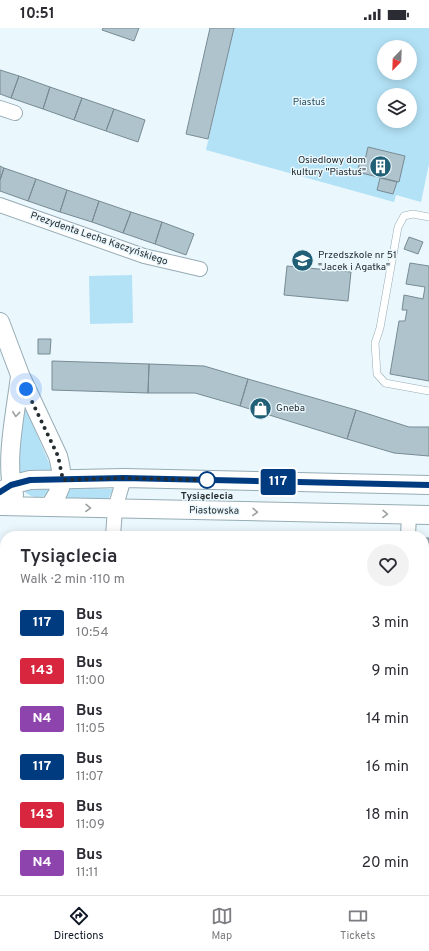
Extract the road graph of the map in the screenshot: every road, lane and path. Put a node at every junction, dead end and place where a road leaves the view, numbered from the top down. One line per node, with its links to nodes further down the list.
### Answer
1 (0, 108): 2 (street)
2 (15, 113)
3 (0, 205): 5 (street, Prezydenta Lecha Kaczyńskiego)
4 (429, 217): 9 (lane)
5 (200, 269)
6 (0, 322): 7 (street)
7 (4, 342): 8 (street)
8 (20, 375): 11 (street); 13 (street, one-way to 13)
9 (429, 391)
10 (124, 478): 11 (street); 12 (street); 16 (street)
11 (63, 480): 13 (street); 15 (street)
12 (429, 485)
13 (6, 488): 14 (street)
14 (9, 506): 15 (street, Piastowska)
15 (49, 507): 16 (street, Piastowska, one-way to 16)
16 (115, 509): 17 (street, Piastowska, one-way to 17); 19 (street)
17 (409, 515): 18 (street, Piastowska); 20 (street)
18 (429, 515)
19 (113, 531)
20 (408, 531)

